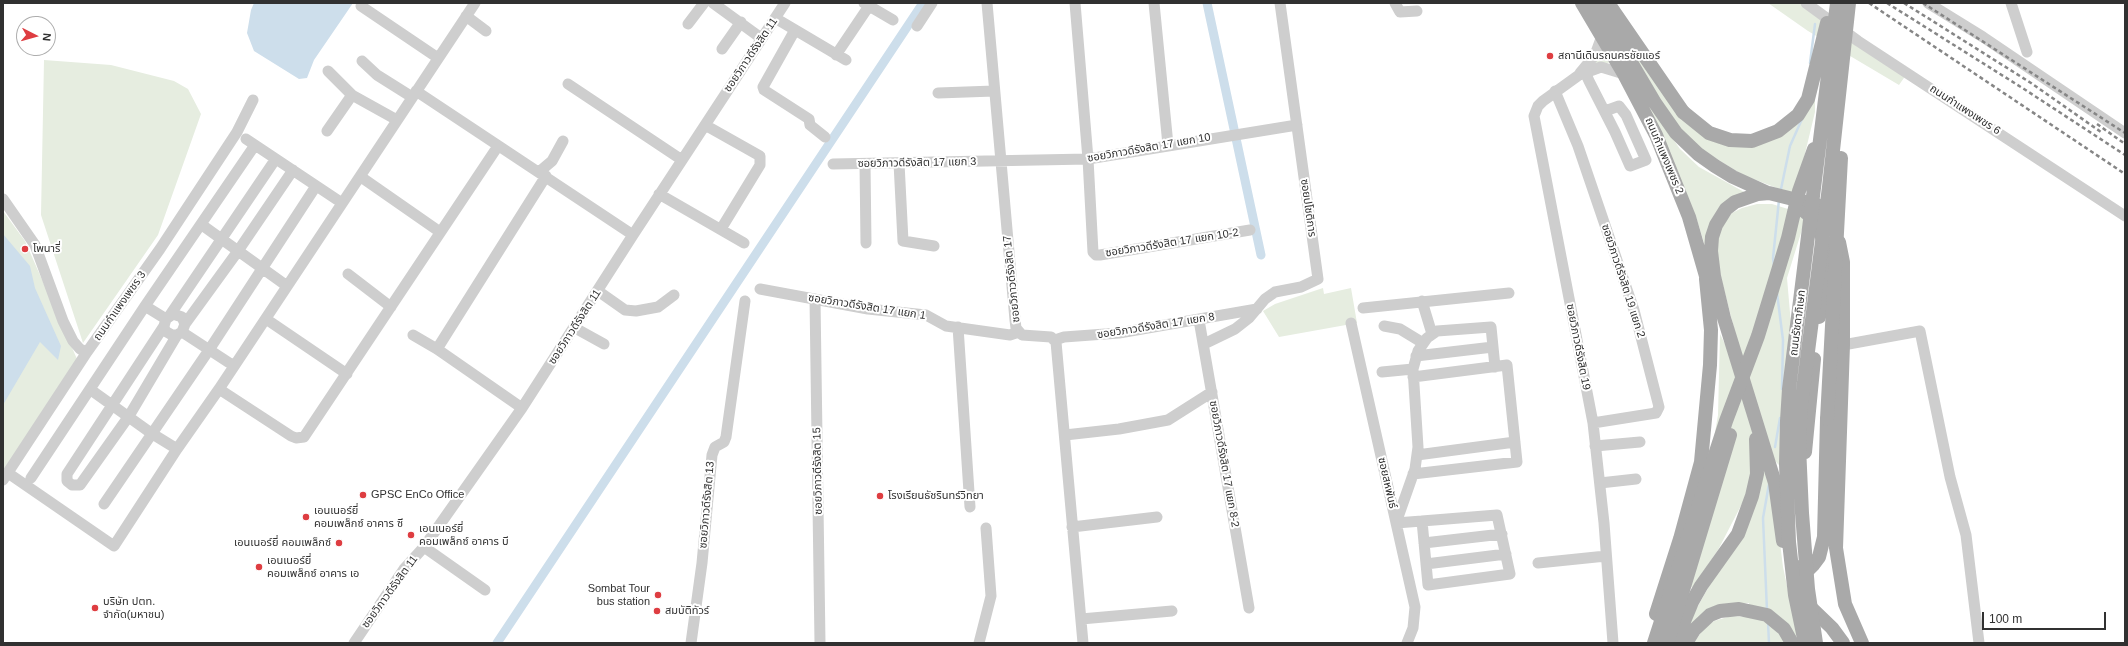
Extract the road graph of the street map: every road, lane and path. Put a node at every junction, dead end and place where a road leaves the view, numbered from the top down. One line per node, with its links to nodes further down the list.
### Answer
1 (475, 3): 23 (street)
2 (704, 3): 27 (street)
3 (713, 3): 26 (street)
4 (785, 3): 24 (street, ซอยวิภาวดีรังสิต 11)
5 (932, 3): 28 (street)
6 (987, 3): 43 (street, ซอยวิภาวดีรังสิต 17)
7 (1075, 3): 61 (street)
8 (1154, 3): 58 (street)
9 (1280, 3): 50 (street, ซอยปโชติการ)
10 (1395, 3): 22 (street)
11 (1582, 3): 31 (main road, ถนนกำแพงเพชร 2)
12 (1596, 3): 72 (main road, ถนนกำแพงเพชร 2)
13 (1608, 3): 15 (main road, bridge)
14 (1806, 3): 77 (street, ถนนกำแพงเพชร 6)
15 (1832, 3)
16 (1837, 3): 51 (main road, ถนนรัชดาภิเษก, bridge)
17 (1849, 3): 40 (main road, ถนนรัชดาภิเษก, bridge)
18 (1928, 3): 54 (street)
19 (2011, 3): 34 (street)
20 (866, 5): 25 (street); 29 (street)
21 (361, 6): 35 (street)
22 (1417, 11)
23 (466, 16): 30 (street); 35 (street)
24 (775, 18): 29 (street); 32 (street, ซอยวิภาวดีรังสิต 11)
25 (893, 20)
26 (740, 22): 32 (street); 33 (street)
27 (688, 24)
28 (917, 26)
29 (795, 30): 56 (street)
30 (486, 31)
31 (1602, 36): 38 (street, ซอยวิภาวดีรังสิต 19); 39 (main road, ถนนกำแพงเพชร 2)
32 (761, 38): 52 (street, ซอยวิภาวดีรังสิต 11)
33 (722, 49)
34 (2027, 52)
35 (438, 58): 45 (street)
36 (362, 61): 45 (street)
37 (328, 71): 46 (street)
38 (1582, 74): 39 (street, ซอยวิภาวดีรังสิต 19); 42 (street, ซอยวิภาวดีรังสิต 19); 48 (street)
39 (1624, 74): 90 (main road, ถนนกำแพงเพชร 2)
40 (1842, 78): 151 (main road, ถนนรัชดาภิเษก, bridge); 161 (main road, bridge)
41 (568, 84): 63 (street)
42 (1555, 91): 138 (street, ซอยวิภาวดีรังสิต 19); 138 (street, ซอยวิภาวดีรังสิต 19 แยก 2)
43 (994, 92): 44 (street); 64 (street, ซอยวิภาวดีรังสิต 17)
44 (938, 93)
45 (414, 94): 49 (street); 60 (street)
46 (352, 95): 49 (street); 53 (street)
47 (253, 100): 55 (street, ถนนกำแพงเพชร 3)
48 (1604, 111): 48 (street)
49 (397, 120): 70 (street)
50 (1296, 124): 58 (street, ซอยวิภาวดีรังสิต 17 แยก 10); 102 (street, ซอยปโชติการ)
51 (1823, 124): 115 (main road, bridge); 186 (main road, ถนนรัชดาภิเษก, bridge)
52 (704, 125): 63 (street, ซอยวิภาวดีรังสิต 11); 79 (street)
53 (327, 131)
54 (2125, 132)
55 (242, 135): 59 (street); 124 (street, ถนนกำแพงเพชร 3)
56 (825, 137)
57 (563, 141): 69 (street)
58 (1168, 145): 61 (street, ซอยวิภาวดีรังสิต 17 แยก 10)
59 (255, 146): 62 (street); 78 (street)
60 (498, 146): 69 (street); 81 (street)
61 (1088, 159): 64 (street, ซอยวิภาวดีรังสิต 17 แยก 10); 80 (street, ซอยวิภาวดีรังสิต 17 แยก 10-2)
62 (275, 160): 68 (street); 83 (street)
63 (682, 160): 73 (street, ซอยวิภาวดีรังสิต 11)
64 (1000, 161): 65 (street, ซอยวิภาวดีรังสิต 17 แยก 3); 112 (street, ซอยวิภาวดีรังสิต 17)
65 (899, 162): 67 (street, ซอยวิภาวดีรังสิต 17 แยก 3); 86 (street)
66 (834, 164): 67 (street, ซอยวิภาวดีรังสิต 17 แยก 3)
67 (864, 164): 85 (street)
68 (293, 170): 71 (street); 87 (street)
69 (542, 174): 82 (street); 122 (street)
70 (361, 177): 76 (street); 81 (street)
71 (316, 186): 76 (street); 88 (street)
72 (1769, 193): 74 (main road, ถนนกำแพงเพชร 2); 103 (main road)
73 (659, 194): 79 (street); 82 (street, ซอยวิภาวดีรังสิต 11)
74 (1787, 198): 120 (main road, ถนนกำแพงเพชร 2); 151 (main road, bridge)
75 (3, 199): 124 (street)
76 (342, 203): 91 (street)
77 (2125, 216)
78 (202, 225): 83 (street); 99 (street)
79 (721, 229): 84 (street)
80 (1250, 230)
81 (440, 232): 100 (street)
82 (633, 235): 93 (street, ซอยวิภาวดีรังสิต 11)
83 (222, 238): 87 (street); 105 (street)
84 (744, 243)
85 (866, 243)
86 (934, 246)
87 (238, 251): 88 (street); 111 (street)
88 (263, 267): 91 (street); 123 (street)
89 (348, 274): 100 (street)
90 (1706, 279): 103 (main road, ถนนกำแพงเพชร 2); 180 (main road)
91 (287, 286): 104 (street)
92 (760, 289): 96 (street, ซอยวิภาวดีรังสิต 17 แยก 1)
93 (598, 291): 95 (street); 110 (street, ซอยวิภาวดีรังสิต 11)
94 (1509, 293): 97 (street)
95 (674, 295)
96 (815, 299): 109 (street, ซอยวิภาวดีรังสิต 17 แยก 1); 175 (street, ซอยวิภาวดีรังสิต 15)
97 (1422, 301): 101 (street); 113 (street)
98 (745, 302): 174 (street, ซอยวิภาวดีรังสิต 13)
99 (145, 306): 105 (street); 132 (street)
100 (391, 308): 130 (street)
101 (1363, 308)
102 (1257, 309): 106 (street, ซอยวิภาวดีรังสิต 17 แยก 8); 119 (street, ซอยปโชติการ)
103 (1724, 318): 137 (main road)
104 (266, 319): 126 (street); 130 (street)
105 (166, 320): 111 (street); 111 (street); 134 (street)
106 (1200, 320): 116 (street, ซอยวิภาวดีรังสิต 17 แยก 8); 119 (street, ซอยวิภาวดีรังสิต 17 แยก 8-2)
107 (1352, 323): 156 (street, ซอยสหพันธ์)
108 (1384, 326): 117 (street)
109 (958, 327): 112 (street, ซอยวิภาวดีรังสิต 17 แยก 1); 153 (street)
110 (575, 328): 118 (street); 135 (street, ซอยวิภาวดีรังสิต 11)
111 (181, 331): 123 (street); 136 (street)
112 (1019, 332): 116 (street, ซอยวิภาวดีรังสิต 17)
113 (1432, 334): 117 (street); 121 (street)
114 (413, 335): 122 (street)
115 (1758, 336): 181 (main road, bridge); 182 (main road, bridge)
116 (1055, 340): 140 (street)
117 (1423, 343): 125 (street)
118 (604, 344)
119 (1204, 344): 133 (street, ซอยวิภาวดีรังสิต 17 แยก 8-2)
120 (1843, 345): 172 (main road, ถนนกำแพงเพชร 2); 190 (street)
121 (1493, 347): 125 (street); 127 (street)
122 (437, 349): 135 (street)
123 (209, 350): 126 (street); 139 (street)
124 (87, 352): 147 (street, ถนนกำแพงเพชร 3)
125 (1416, 356): 129 (street)
126 (234, 366): 131 (street)
127 (1495, 367): 129 (street); 141 (street)
128 (1382, 372): 129 (street)
129 (1413, 373): 145 (street)
130 (347, 374): 131 (street)
131 (219, 389): 144 (street)
132 (91, 390): 134 (street); 148 (street)
133 (1212, 392): 140 (street); 169 (street, ซอยวิภาวดีรังสิต 17 แยก 8-2)
134 (112, 405): 136 (street); 136 (street)
135 (522, 408): 163 (street, ซอยวิภาวดีรังสิต 11)
136 (130, 416): 139 (street)
137 (1755, 422): 160 (main road); 183 (main road)
138 (1593, 423): 143 (street, ซอยวิภาวดีรังสิต 19)
139 (151, 433): 144 (street); 152 (street)
140 (1065, 435): 157 (street)
141 (1515, 442): 145 (street); 146 (street)
142 (1640, 442): 143 (street)
143 (1595, 446): 150 (street, ซอยวิภาวดีรังสิต 19)
144 (177, 449): 147 (street)
145 (1417, 455): 146 (street)
146 (1413, 474): 156 (street)
147 (5, 477)
148 (31, 478)
149 (1636, 479): 150 (street)
150 (1600, 483): 165 (street, ซอยวิภาวดีรังสิต 19)
151 (1801, 488): 187 (main road, ถนนรัชดาภิเษก, bridge)
152 (104, 504)
153 (970, 507)
154 (1157, 516): 157 (street)
155 (1422, 521): 156 (street); 159 (street); 162 (street)
156 (1396, 523): 178 (street, ซอยสหพันธ์)
157 (1072, 527): 171 (street)
158 (986, 528): 176 (street)
159 (1502, 534): 162 (street); 164 (street)
160 (1783, 538): 161 (main road); 188 (main road)
161 (1824, 538): 172 (main road)
162 (1424, 543): 167 (street)
163 (424, 547): 168 (street); 173 (street, ซอยวิภาวดีรังสิต 11)
164 (1506, 554): 167 (street); 167 (street)
165 (1606, 556): 166 (street); 179 (street, ซอยวิภาวดีรังสิต 19)
166 (1538, 563)
167 (1426, 564)
168 (485, 590)
169 (1249, 608)
170 (1172, 611): 171 (street)
171 (1081, 619): 177 (street)
172 (1854, 628): 189 (main road)
173 (354, 643)
174 (691, 643)
175 (820, 643)
176 (979, 643)
177 (1083, 643)
178 (1407, 643)
179 (1613, 643)
180 (1648, 643)
181 (1654, 643)
182 (1667, 643)
183 (1676, 643)
184 (1686, 643): 185 (main road)
185 (1792, 643)
186 (1805, 643)
187 (1816, 643)
188 (1843, 643)
189 (1862, 643)
190 (1979, 643)

